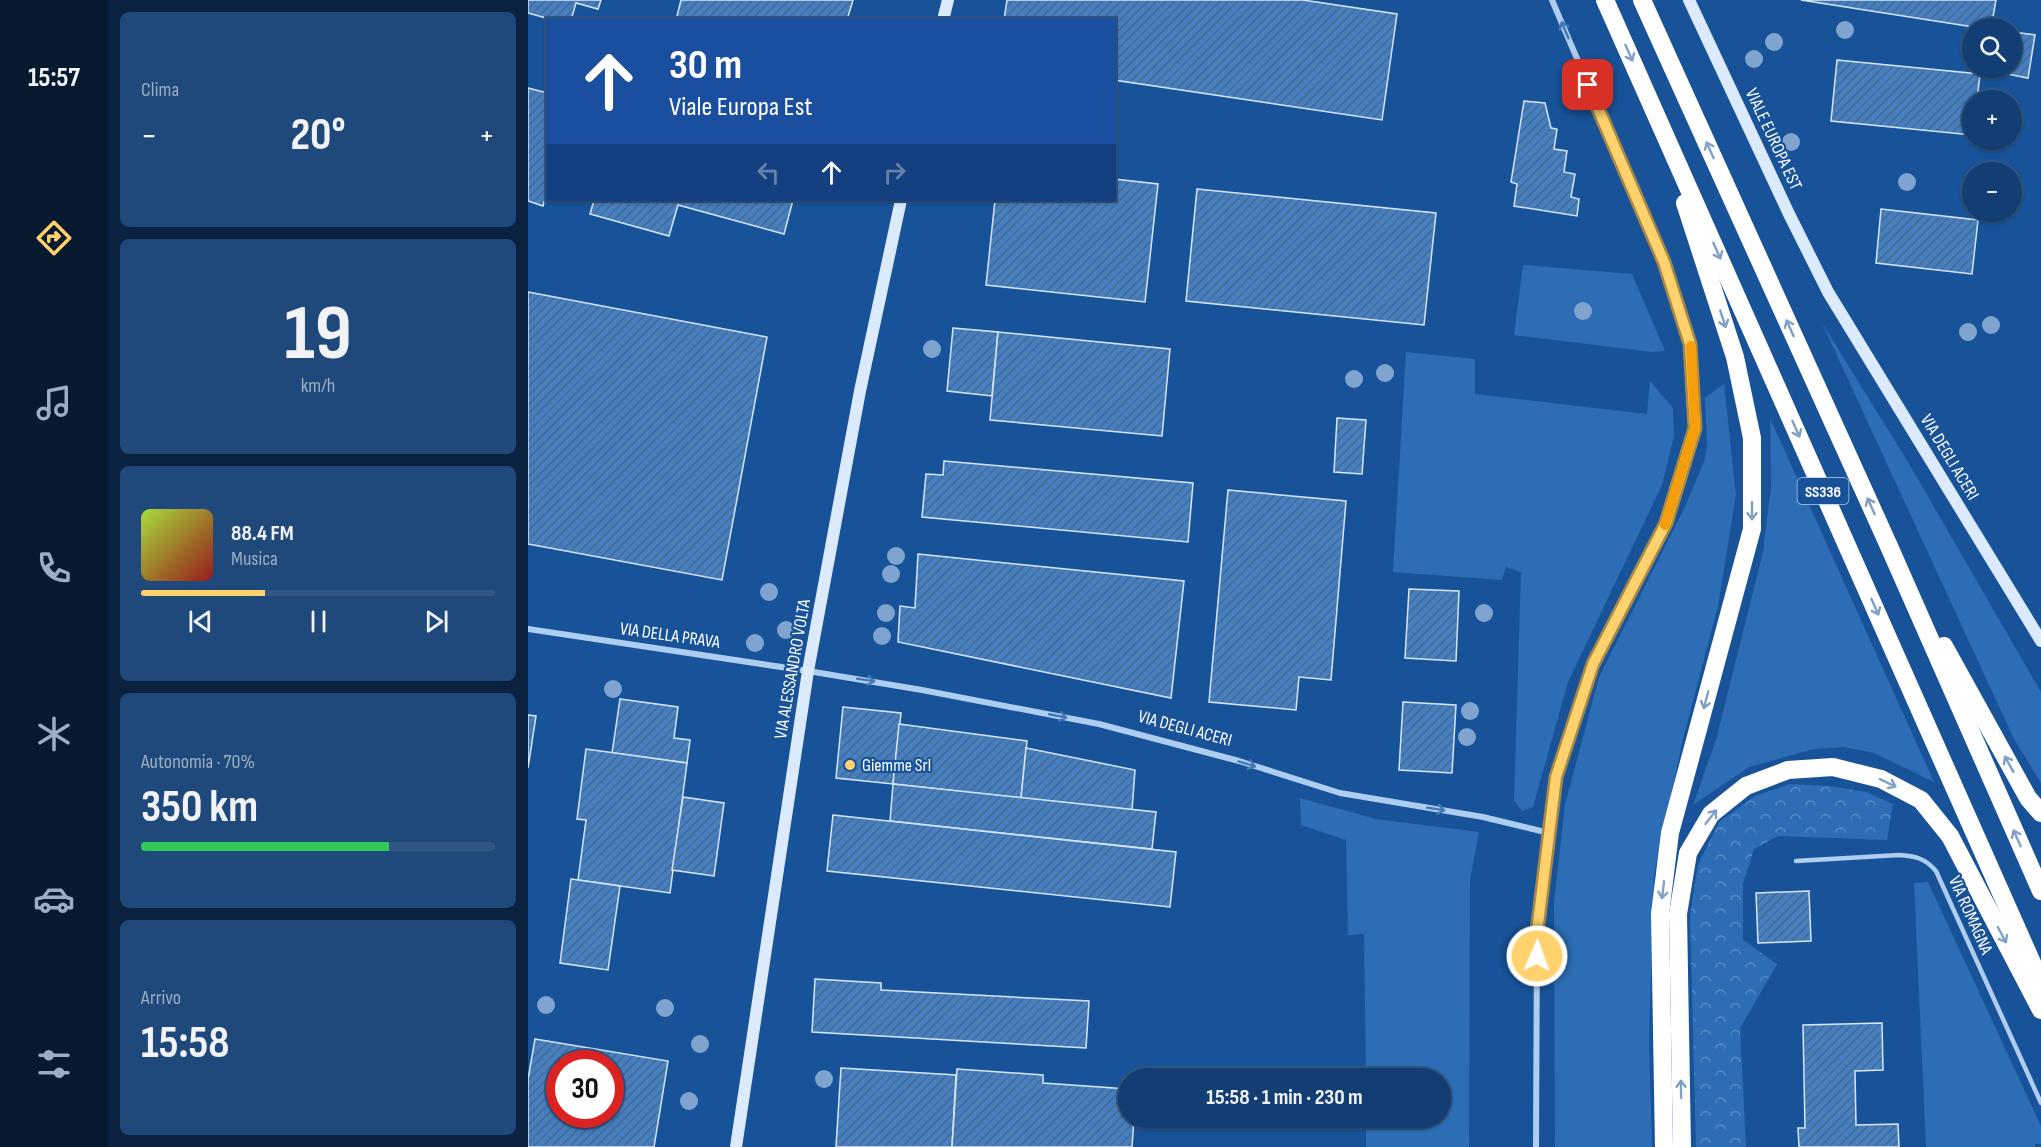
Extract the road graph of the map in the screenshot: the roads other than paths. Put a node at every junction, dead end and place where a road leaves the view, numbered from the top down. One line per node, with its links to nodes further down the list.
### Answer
1 (948, 0): 6 (street)
2 (1552, 0): 15 (street, one-way to 2)
3 (1605, 0): 7 (highway, SS336, one-way to 7)
4 (1642, 0): 10 (highway, SS336, one-way to 4)
5 (1689, 0): 9 (street, VIALE EUROPA EST)
6 (944, 18)
7 (1652, 104): 18 (highway, SS336, one-way to 18); 23 (highway, one-way to 23)
8 (901, 201): 13 (street, VIA ALESSANDRO VOLTA)
9 (1828, 292): 12 (street, VIA DEGLI ACERI)
10 (1888, 544): 14 (highway, one-way to 10); 17 (highway, SS336, one-way to 10)
11 (528, 629): 13 (street, VIA DELLA PRAVA)
12 (2041, 641)
13 (808, 671): 15 (street, VIA DEGLI ACERI, one-way to 15); 21 (street, VIA ALESSANDRO VOLTA)
14 (2041, 813)
15 (1550, 833): 22 (street)
16 (1796, 861): 20 (lane, VIA ROMAGNA)
17 (2041, 891)
18 (2041, 983)
19 (2041, 1010): 24 (highway, one-way to 19)
20 (2041, 1103)
21 (736, 1147)
22 (1536, 1147)
23 (1665, 1147)
24 (1682, 1147)

